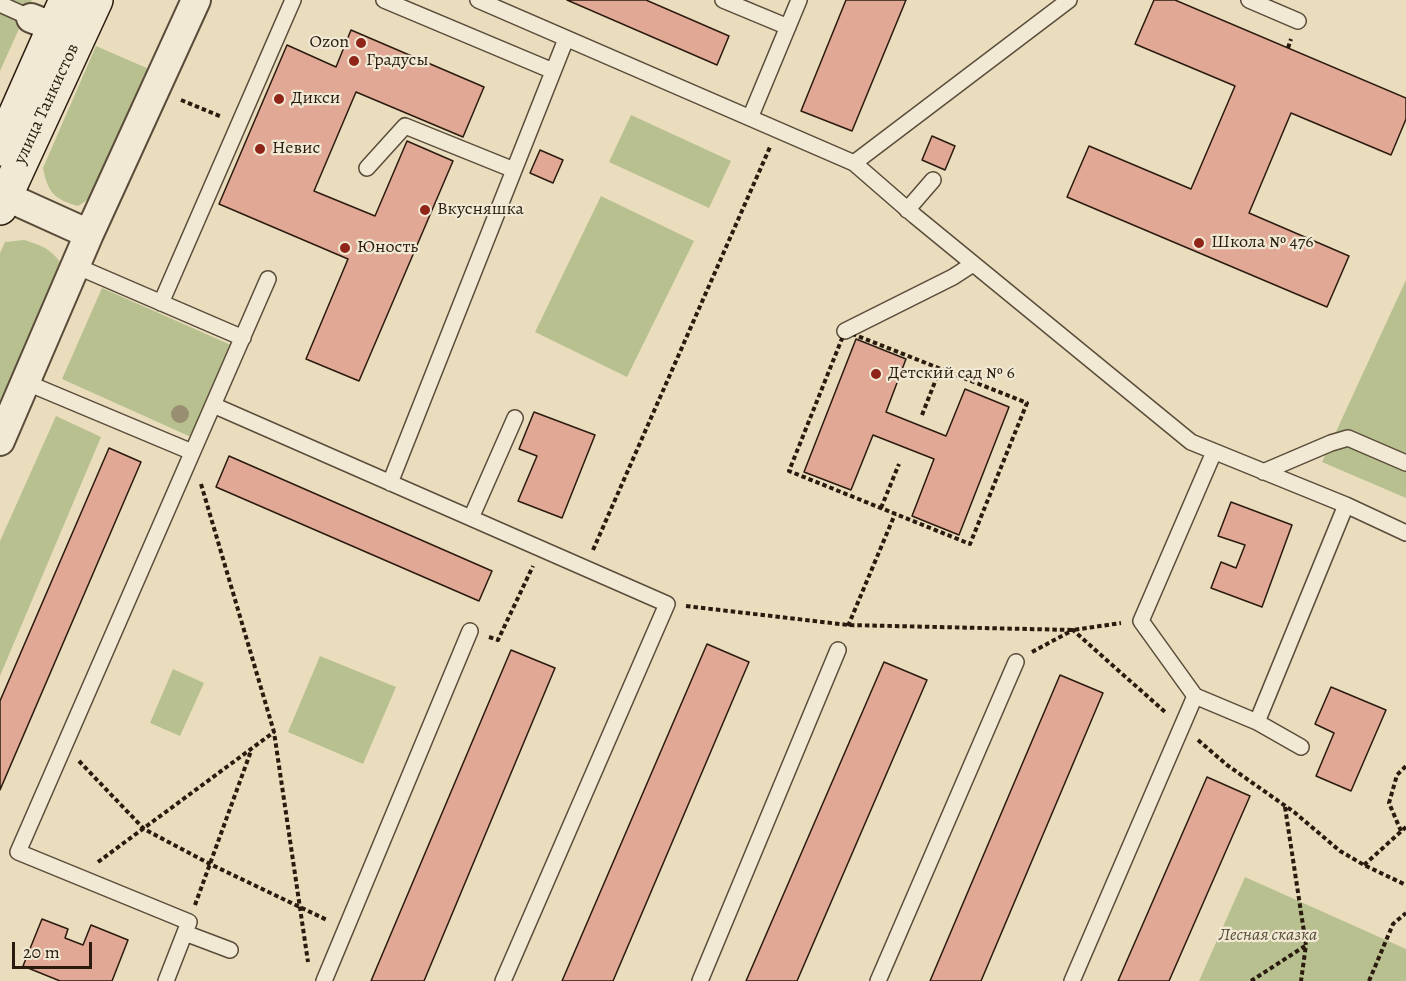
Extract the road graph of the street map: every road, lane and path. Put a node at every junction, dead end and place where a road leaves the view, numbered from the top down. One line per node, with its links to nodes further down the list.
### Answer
1 (96, 0): 25 (main road, улица Танкистов)
2 (196, 0): 27 (street)
3 (293, 0): 18 (lane)
4 (384, 0): 15 (lane)
5 (478, 0): 14 (lane)
6 (723, 0): 13 (lane)
7 (799, 0): 13 (lane)
8 (1069, 0): 21 (lane)
9 (1249, 0): 12 (lane)
10 (0, 4): 11 (lane)
11 (50, 15): 20 (main road, улица Танкистов)
12 (1299, 21)
13 (788, 27): 17 (lane)
14 (566, 39): 15 (lane); 17 (lane)
15 (553, 72): 23 (lane)
16 (181, 100): 18 (path)
17 (750, 118): 19 (lane)
18 (239, 124): 31 (lane)
19 (777, 130): 21 (lane); 52 (path)
20 (0, 149)
21 (854, 164): 26 (lane)
22 (367, 168): 23 (lane)
23 (514, 170): 45 (lane)
24 (933, 180): 26 (lane)
25 (2, 200): 27 (street)
26 (907, 210): 28 (lane)
27 (89, 234): 29 (street)
28 (973, 264): 32 (lane); 41 (lane)
29 (76, 266): 31 (lane); 35 (street)
30 (268, 279): 33 (lane)
31 (161, 303): 33 (lane)
32 (845, 331): 34 (path); 47 (path)
33 (243, 339): 36 (lane)
34 (940, 369): 37 (path); 48 (path)
35 (26, 382): 39 (street); 40 (lane)
36 (213, 405): 40 (lane); 45 (lane)
37 (922, 415)
38 (515, 418): 49 (lane)
39 (0, 441)
40 (192, 452): 63 (path); 64 (lane)
41 (1214, 452): 44 (lane); 54 (lane)
42 (899, 464): 47 (path)
43 (1406, 464): 44 (lane)
44 (1263, 472): 46 (lane)
45 (390, 483): 49 (lane)
46 (1346, 505): 50 (lane); 61 (lane)
47 (881, 508): 48 (path)
48 (896, 514): 55 (path)
49 (471, 518): 51 (lane)
50 (1406, 533)
51 (541, 549): 52 (lane); 57 (path)
52 (585, 568): 53 (lane)
53 (668, 604): 55 (path); 85 (lane)
54 (1141, 621): 56 (path); 60 (lane)
55 (848, 625): 56 (path); 58 (path)
56 (1073, 630): 59 (path); 62 (path)
57 (470, 631): 79 (lane)
58 (838, 650): 86 (lane)
59 (1016, 662): 87 (lane)
60 (1195, 696): 61 (lane); 62 (lane)
61 (1257, 722): 65 (lane)
62 (1182, 726): 68 (path); 88 (lane)
63 (274, 732): 66 (path); 76 (path)
64 (64, 745): 70 (path); 74 (lane)
65 (1301, 747)
66 (252, 749): 70 (path); 72 (path)
67 (1406, 766): 71 (path)
68 (1285, 806): 73 (path); 80 (path)
69 (1406, 827): 71 (path)
70 (144, 829): 72 (path); 74 (path)
71 (1401, 831): 73 (path)
72 (210, 864): 76 (path); 78 (path)
73 (1364, 865): 75 (path)
74 (78, 877): 78 (lane)
75 (1406, 885)
76 (300, 906): 79 (path); 82 (path)
77 (1406, 913): 91 (path)
78 (187, 928): 81 (lane); 83 (lane)
79 (346, 929): 84 (lane)
80 (1306, 945): 89 (path); 90 (path)
81 (230, 950)
82 (309, 970)
83 (166, 981)
84 (324, 981)
85 (503, 981)
86 (700, 981)
87 (878, 981)
88 (1072, 981)
89 (1251, 981)
90 (1301, 981)
91 (1369, 981)

